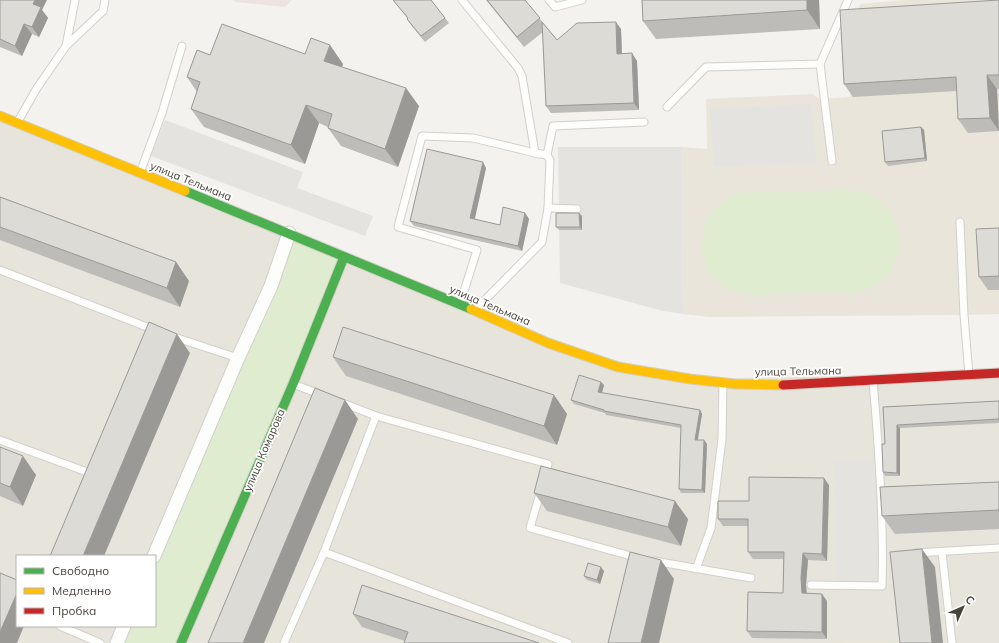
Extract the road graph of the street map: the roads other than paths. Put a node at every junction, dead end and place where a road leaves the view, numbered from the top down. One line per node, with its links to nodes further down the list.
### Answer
1 (75, 0): 7 (lane)
2 (105, 0): 7 (lane)
3 (462, 0): 14 (lane)
4 (549, 0): 5 (lane)
5 (582, 0)
6 (848, 0): 9 (lane)
7 (66, 46): 13 (lane)
8 (182, 46): 17 (lane)
9 (820, 64): 10 (lane); 16 (lane)
10 (667, 107)
11 (0, 116): 13 (main road, улица Тельмана)
12 (644, 122): 15 (lane)
13 (17, 123): 17 (main road, улица Тельмана)
14 (535, 153): 15 (lane); 24 (lane)
15 (547, 155): 18 (lane)
16 (832, 161)
17 (140, 173): 21 (main road, улица Тельмана)
18 (548, 208): 19 (lane); 25 (lane)
19 (577, 209)
20 (960, 222): 30 (lane)
21 (289, 233): 22 (main road, улица Тельмана); 28 (street)
22 (344, 257): 24 (main road, улица Тельмана); 33 (main road, улица Комарова)
23 (0, 270): 26 (lane)
24 (460, 305): 25 (main road, улица Тельмана)
25 (474, 310): 32 (main road, улица Тельмана)
26 (159, 332): 27 (lane); 28 (lane)
27 (149, 336)
28 (238, 358): 41 (street)
29 (999, 373): 30 (main road, улица Тельмана)
30 (969, 375): 31 (main road, улица Тельмана)
31 (873, 381): 32 (main road, улица Тельмана); 44 (lane)
32 (723, 383): 42 (lane)
33 (293, 384): 34 (lane); 49 (main road, улица Комарова)
34 (376, 416): 38 (lane); 42 (lane)
35 (0, 440): 36 (lane)
36 (91, 465)
37 (999, 548): 39 (lane)
38 (324, 552): 50 (lane); 51 (lane)
39 (942, 552): 40 (lane); 52 (lane)
40 (905, 553)
41 (154, 555)
42 (696, 569): 43 (lane)
43 (751, 578)
44 (811, 585)
45 (62, 627): 47 (lane)
46 (124, 627): 48 (street)
47 (100, 643)
48 (117, 643)
49 (181, 643)
50 (284, 643)
51 (568, 643)
52 (952, 643)

